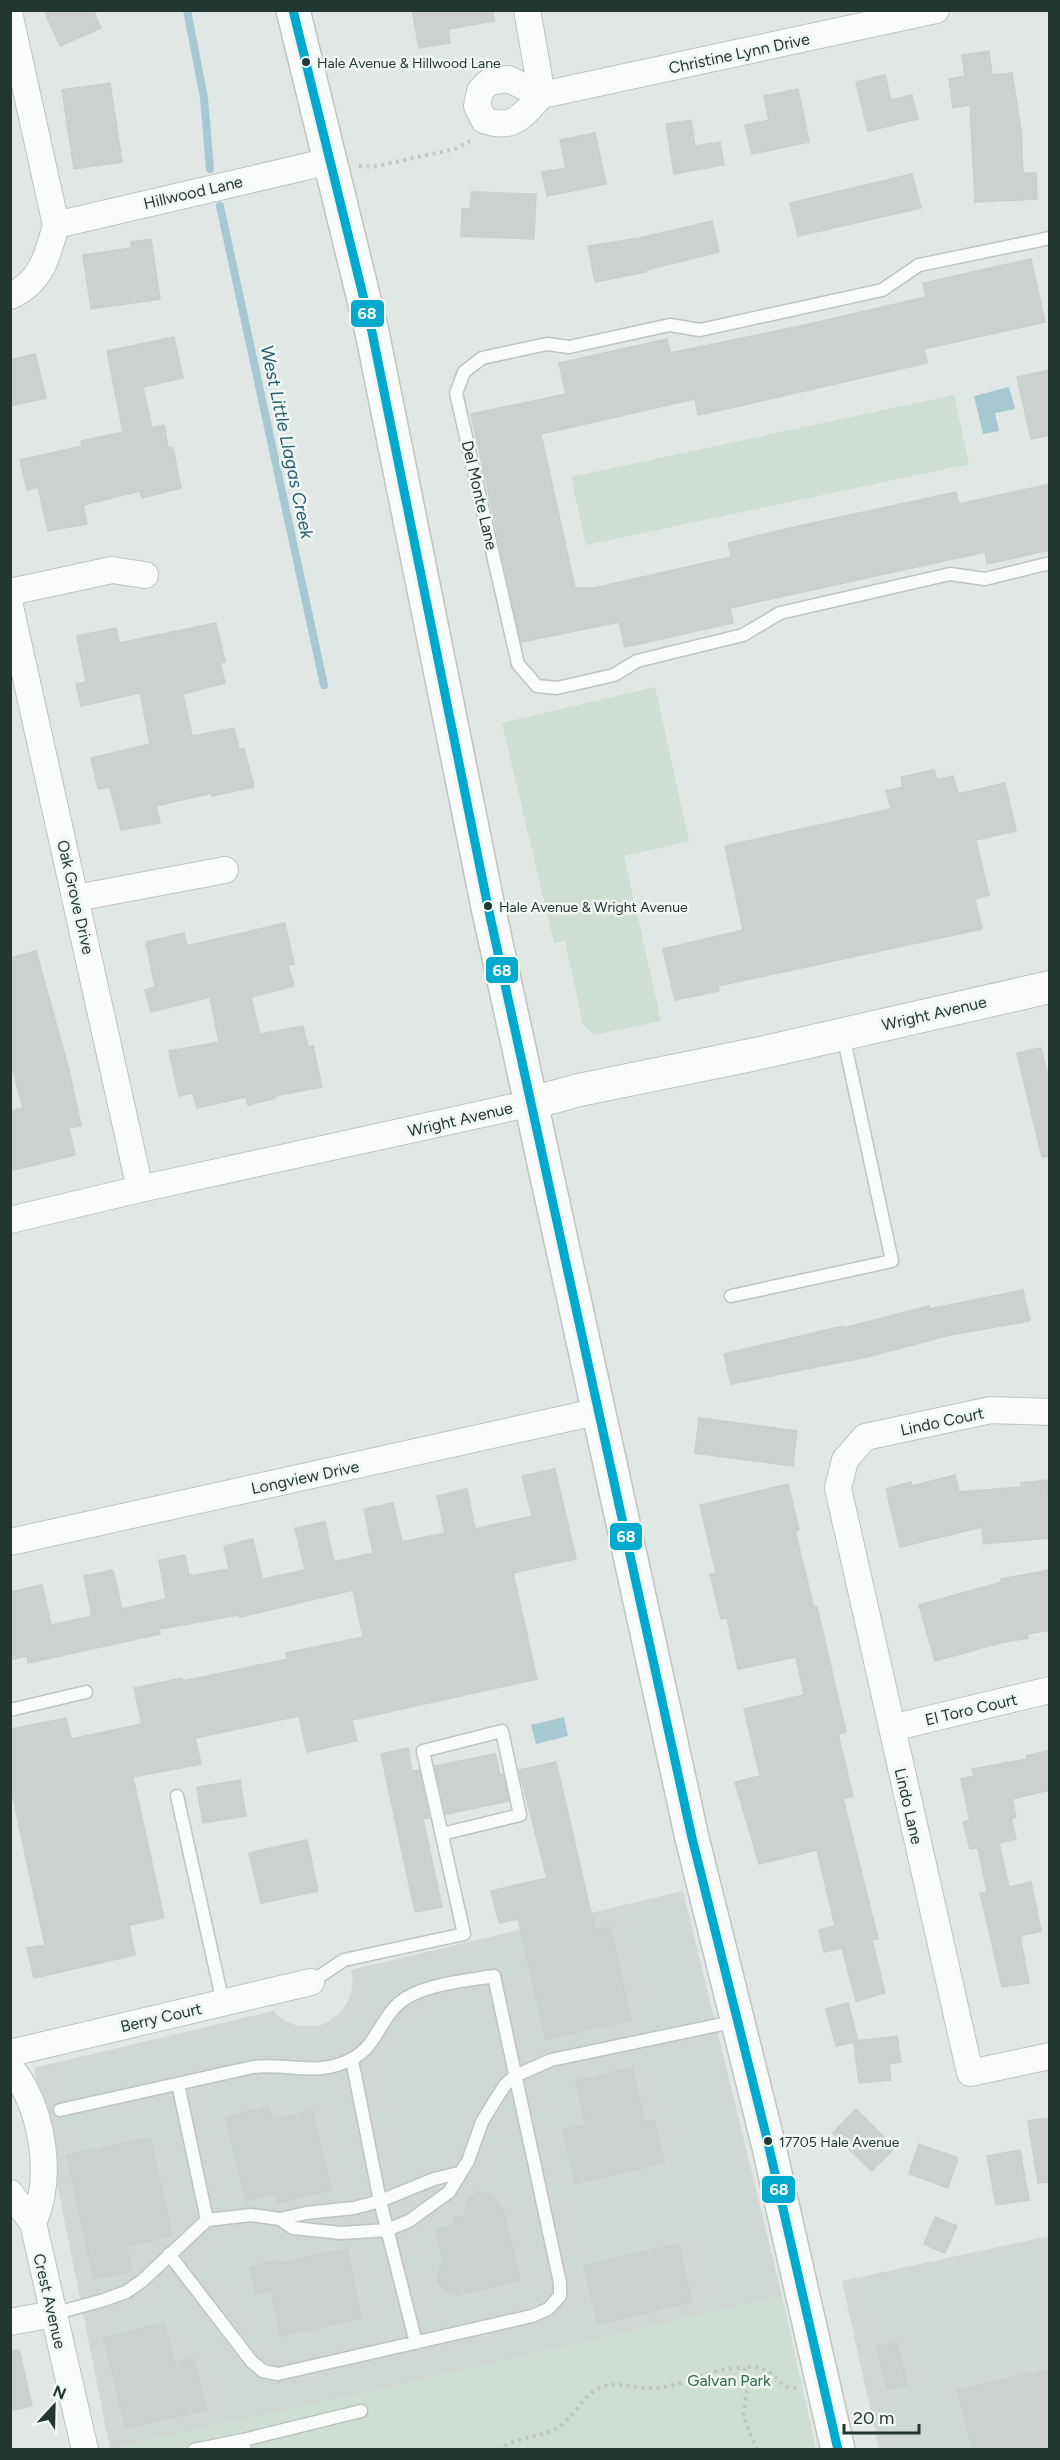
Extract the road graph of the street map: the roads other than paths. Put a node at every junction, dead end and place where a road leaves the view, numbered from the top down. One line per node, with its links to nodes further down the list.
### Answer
1 (293, 10): 6 (main road)
2 (527, 10): 5 (street)
3 (936, 10): 5 (street, Christine Lynn Drive)
4 (10, 17): 7 (street)
5 (542, 95): 5 (street)
6 (330, 161): 7 (street, Hillwood Lane); 18 (main road)
7 (56, 225): 9 (street)
8 (1050, 238): 10 (lane, Del Monte Lane)
9 (10, 296)
10 (1050, 563)
11 (145, 575): 12 (street)
12 (10, 592)
13 (10, 606): 15 (street, Oak Grove Drive)
14 (225, 870): 15 (street)
15 (76, 898): 19 (street, Oak Grove Drive)
16 (1050, 987): 17 (street, Wright Avenue)
17 (843, 1034): 18 (street, Wright Avenue); 21 (lane)
18 (532, 1103): 19 (street, Wright Avenue); 22 (main road)
19 (140, 1189): 20 (street, Wright Avenue)
20 (10, 1220)
21 (731, 1296)
22 (600, 1411): 25 (street, Longview Drive); 34 (main road)
23 (1050, 1412): 24 (street, Lindo Court)
24 (845, 1460): 29 (street, Lindo Lane)
25 (10, 1542)
26 (1050, 1690): 29 (street, El Toro Court)
27 (86, 1692): 28 (lane)
28 (10, 1710)
29 (892, 1728): 36 (street, Lindo Lane)
30 (177, 1796): 33 (lane)
31 (442, 1834): 31 (lane); 32 (lane)
32 (310, 1982): 33 (street, Berry Court)
33 (222, 2003): 35 (street, Berry Court)
34 (738, 2020): 39 (lane); 57 (main road)
35 (10, 2053)
36 (1050, 2056)
37 (351, 2060): 39 (lane); 40 (lane); 44 (lane)
38 (10, 2067): 47 (street)
39 (515, 2076): 42 (lane); 52 (lane)
40 (178, 2084): 41 (lane); 46 (lane)
41 (60, 2110)
42 (459, 2173): 44 (lane); 48 (lane)
43 (10, 2193): 47 (street, Crest Avenue)
44 (380, 2201): 45 (lane); 48 (lane)
45 (280, 2219): 46 (lane); 48 (lane)
46 (207, 2220): 49 (lane)
47 (33, 2223): 50 (street, Crest Avenue)
48 (387, 2230): 52 (lane)
49 (168, 2254): 50 (lane); 52 (lane)
50 (53, 2314): 51 (street); 55 (street, Crest Avenue)
51 (10, 2322)
52 (416, 2343)
53 (361, 2410): 54 (lane)
54 (244, 2445): 56 (lane)
55 (85, 2450)
56 (194, 2450)
57 (838, 2450)

